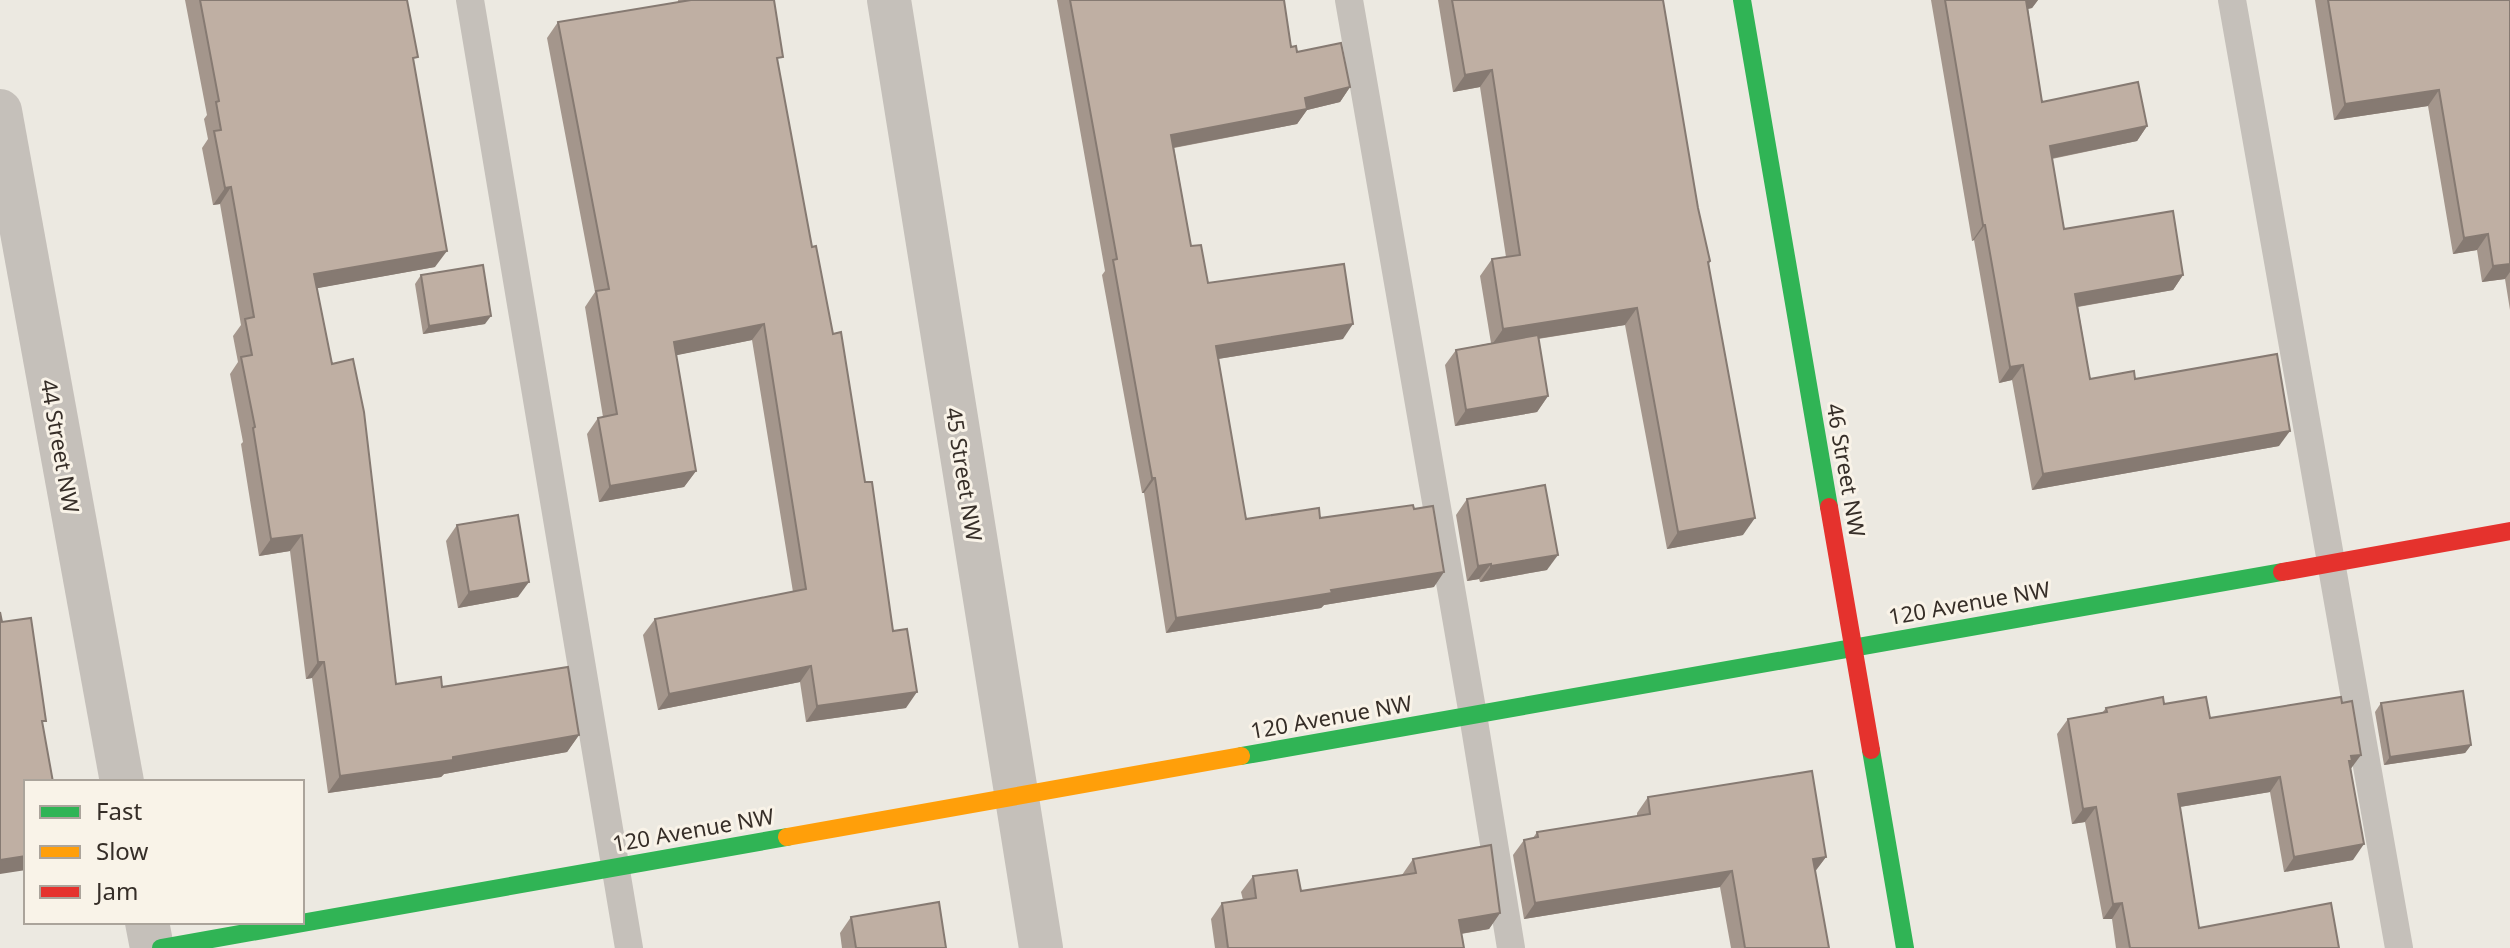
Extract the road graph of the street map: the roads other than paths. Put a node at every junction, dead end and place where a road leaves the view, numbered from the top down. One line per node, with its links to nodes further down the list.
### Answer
1 (470, 0): 13 (lane)
2 (889, 0): 12 (street, 45 Street NW)
3 (1349, 0): 10 (lane)
4 (1742, 0): 9 (street, 46 Street NW)
5 (2232, 0): 8 (lane)
6 (0, 111): 11 (street, 44 Street NW)
7 (2510, 531): 8 (street, 120 Avenue NW)
8 (2332, 562): 9 (street, 120 Avenue NW); 23 (lane)
9 (1853, 647): 10 (street, 120 Avenue NW); 22 (street, 46 Street NW)
10 (1473, 715): 12 (street, 120 Avenue NW); 21 (lane)
11 (122, 780)
12 (1017, 796): 13 (street, 120 Avenue NW); 20 (street, 45 Street NW)
13 (615, 867): 14 (street, 120 Avenue NW); 19 (lane)
14 (304, 922)
15 (147, 924): 17 (street)
16 (296, 924): 18 (street, 120 Avenue NW)
17 (152, 948)
18 (161, 948)
19 (629, 948)
20 (1041, 948)
21 (1511, 948)
22 (1905, 948)
23 (2399, 948)

